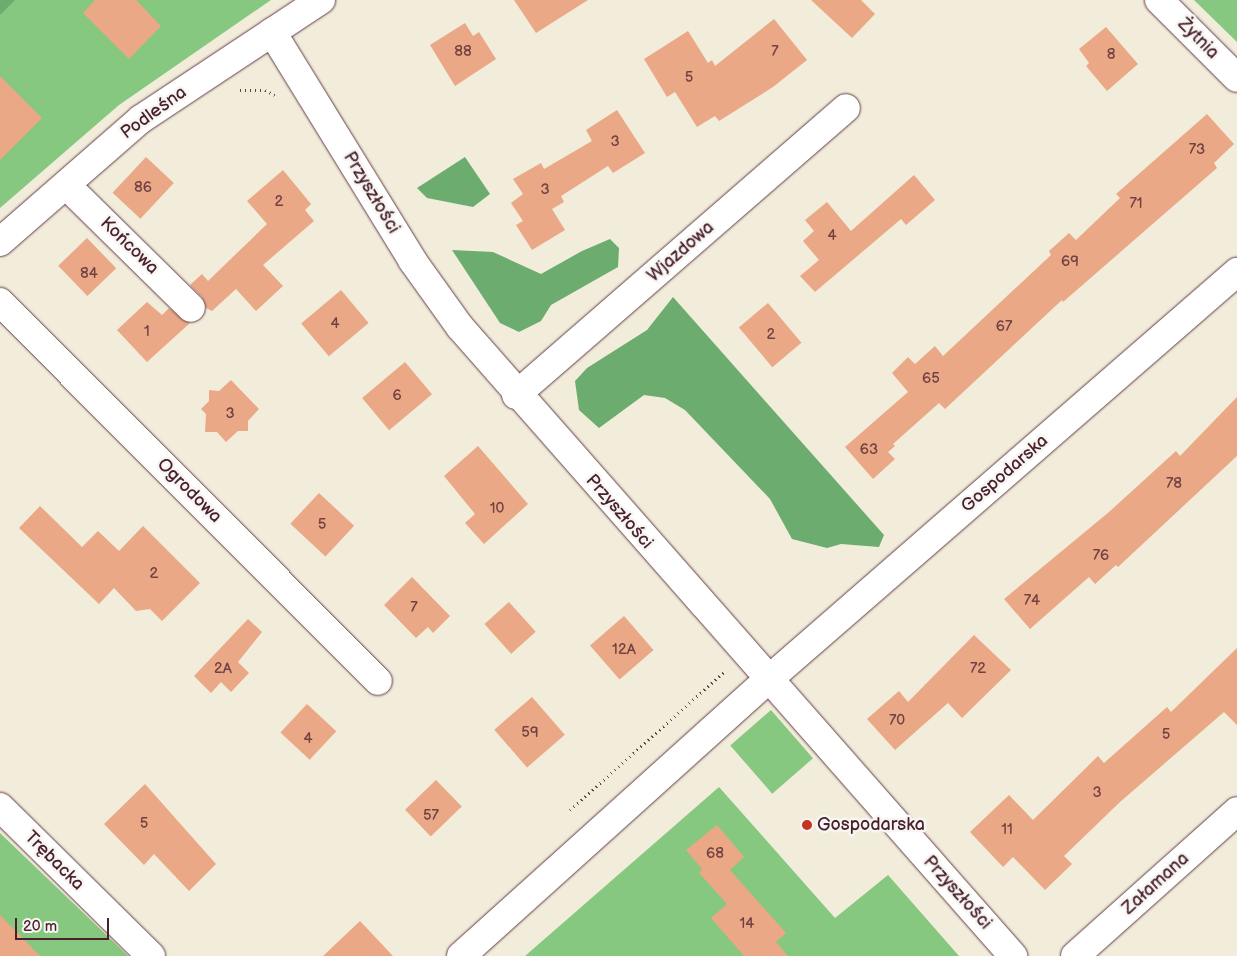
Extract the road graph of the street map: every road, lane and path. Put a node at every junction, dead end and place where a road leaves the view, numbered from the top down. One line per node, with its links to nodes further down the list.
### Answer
1 (321, 0): 3 (street, Podleśna)
2 (1159, 0): 4 (street, Żytnia)
3 (272, 32): 8 (street, Podleśna); 13 (street, Przyszłości)
4 (1237, 78)
5 (230, 90): 6 (path)
6 (278, 97)
7 (846, 108): 13 (street, Wjazdowa)
8 (66, 185): 9 (street, Podleśna); 12 (street, Końcowa)
9 (0, 242)
10 (1237, 272): 15 (street, Gospodarska)
11 (0, 302): 16 (street, Ogrodowa)
12 (191, 308)
13 (516, 395): 15 (street, Przyszłości)
14 (728, 667): 18 (path)
15 (768, 680): 21 (street, Gospodarska); 22 (street, Przyszłości)
16 (378, 681)
17 (0, 807): 20 (street, Trębacka)
18 (570, 810)
19 (1237, 811): 23 (street, Załamana)
20 (151, 956)
21 (461, 956)
22 (1013, 956)
23 (1074, 956)

